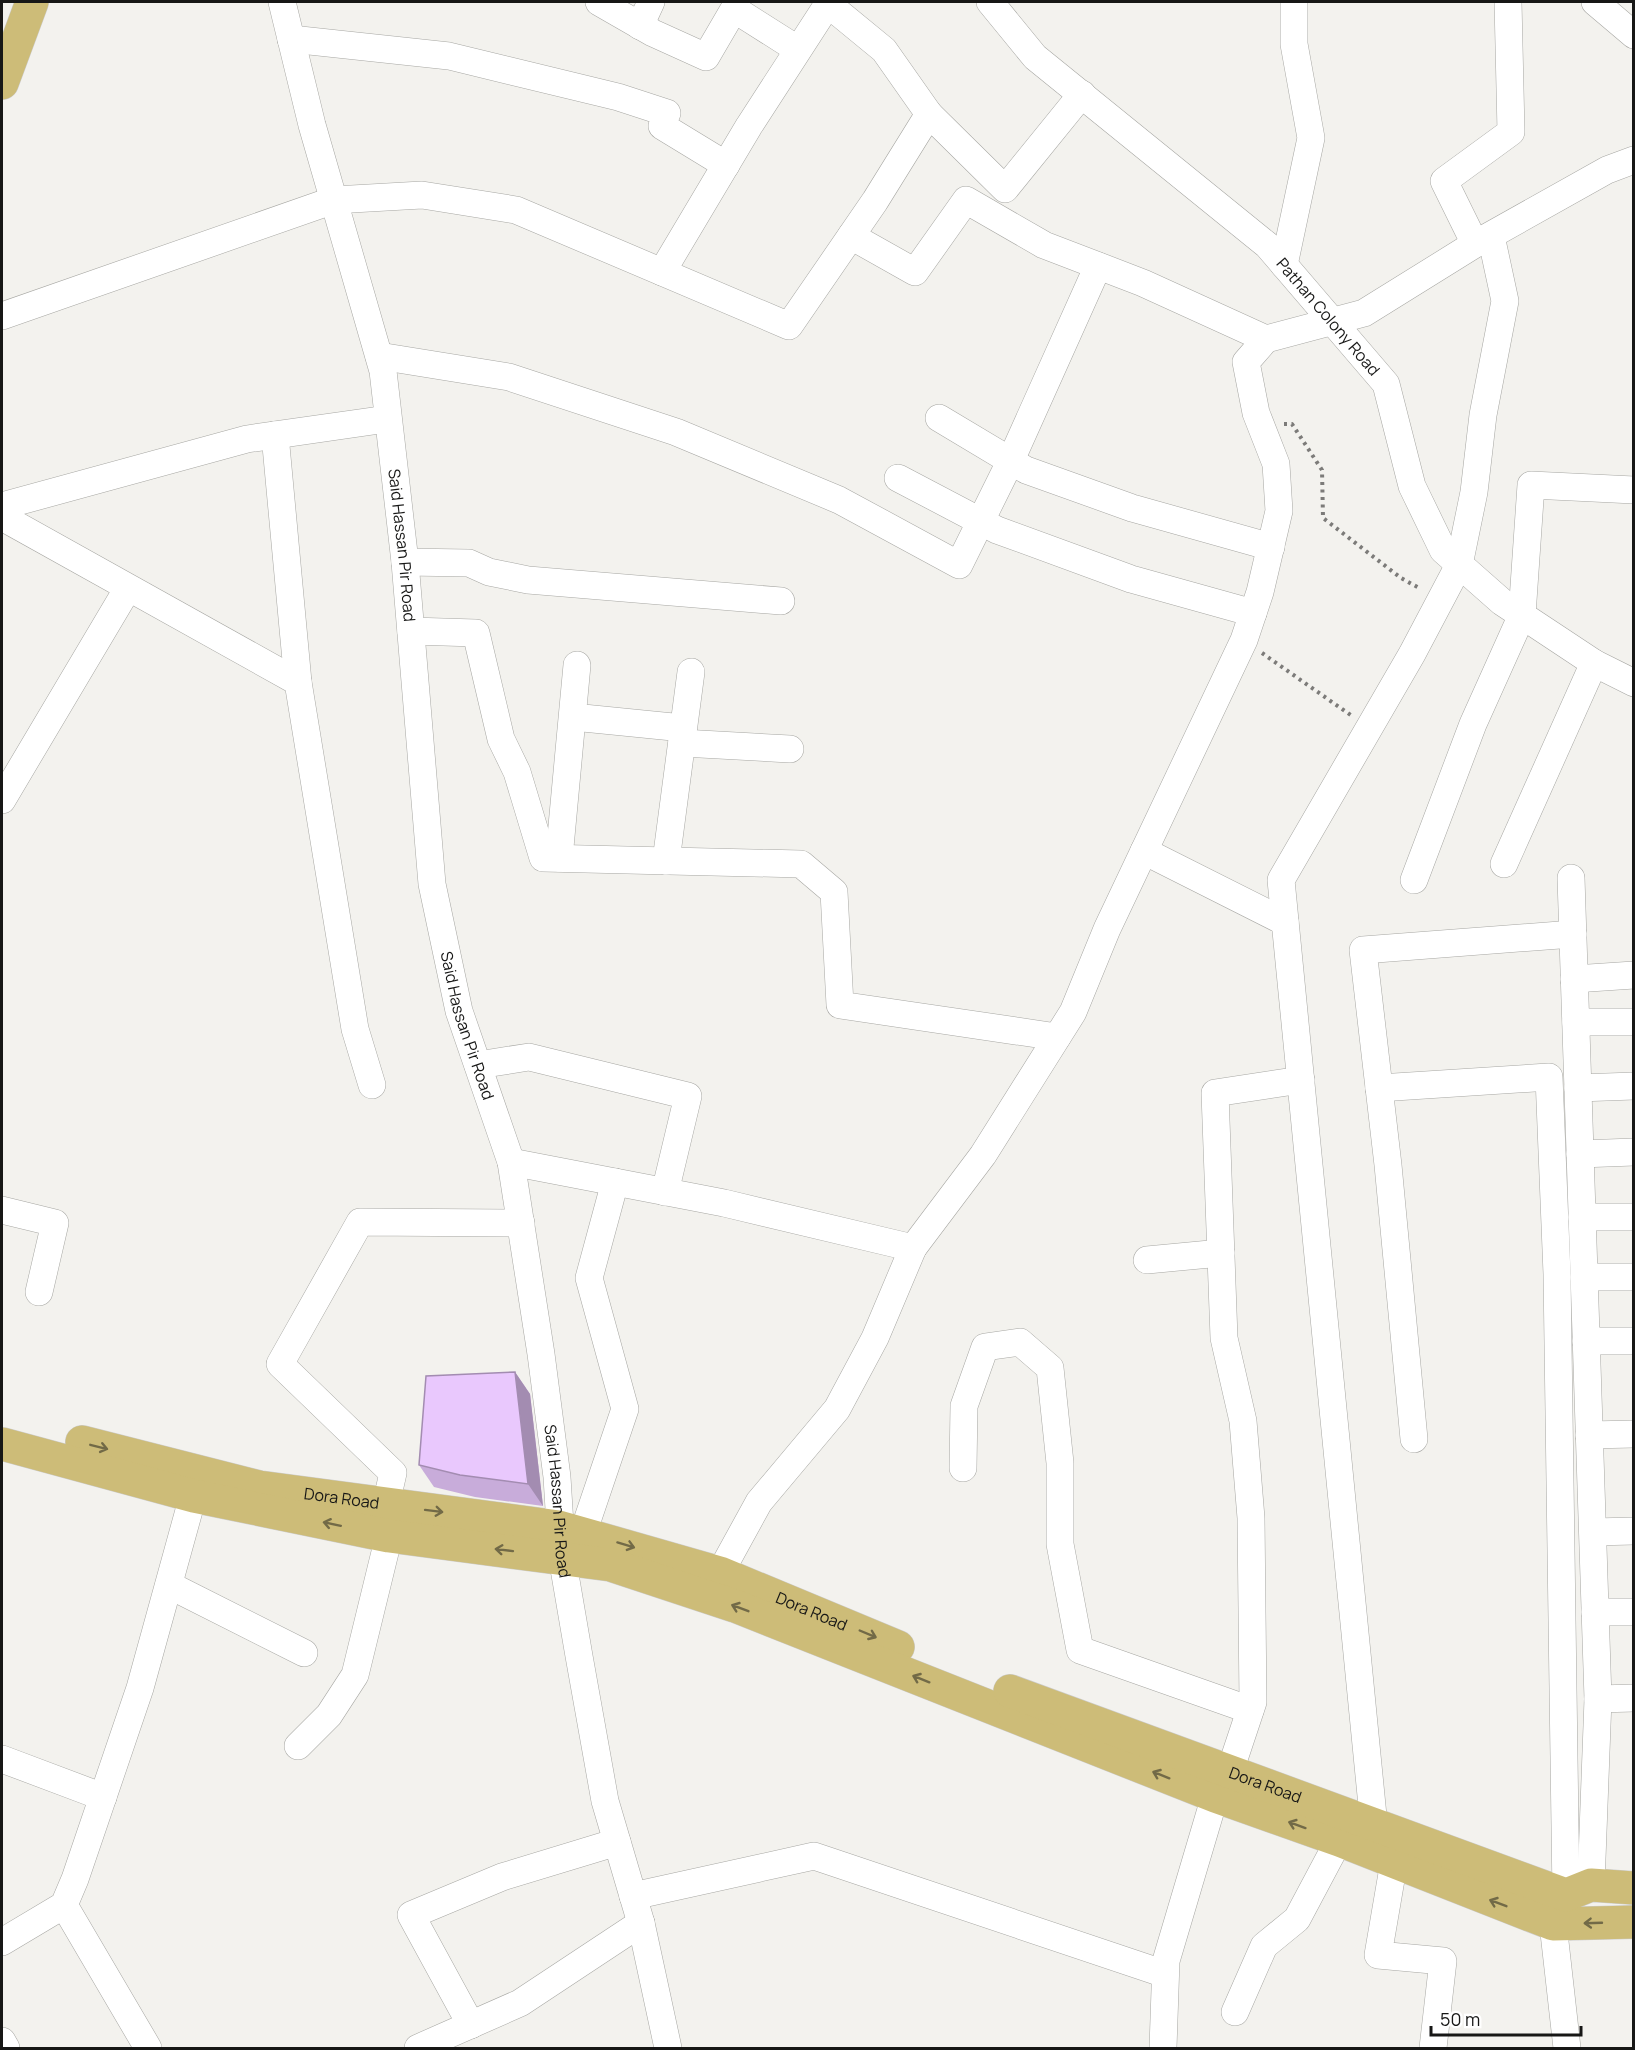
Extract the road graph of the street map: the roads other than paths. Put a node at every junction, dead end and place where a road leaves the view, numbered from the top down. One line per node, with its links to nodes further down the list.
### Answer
1 (32, 2): 13 (main road)
2 (282, 2): 11 (street, Said Hassan Pir Road)
3 (599, 2): 9 (street)
4 (651, 2): 9 (street)
5 (990, 2): 14 (street, Pathan Colony Road)
6 (1294, 2): 21 (street)
7 (1508, 2): 20 (street)
8 (1595, 2): 10 (street)
9 (640, 26): 12 (street)
10 (1634, 35)
11 (291, 39): 17 (street); 18 (street, Said Hassan Pir Road)
12 (797, 50): 15 (street); 17 (street)
13 (2, 83)
14 (1082, 94): 15 (street); 21 (street, Pathan Colony Road)
15 (929, 114): 19 (street)
16 (1634, 160): 20 (street)
17 (726, 165): 23 (street)
18 (334, 200): 23 (street); 24 (street); 27 (street, Said Hassan Pir Road)
19 (851, 236): 22 (street); 23 (street)
20 (1483, 240): 25 (street); 39 (street)
21 (1284, 265): 25 (street, Pathan Colony Road)
22 (1098, 266): 26 (street); 31 (street)
23 (662, 272)
24 (2, 316)
25 (1333, 321): 26 (street); 39 (street, Pathan Colony Road)
26 (1266, 339): 37 (street)
27 (379, 357): 29 (street, Said Hassan Pir Road); 36 (street)
28 (939, 418): 31 (street)
29 (387, 419): 30 (street); 38 (street, Said Hassan Pir Road)
30 (275, 435): 34 (street); 48 (street)
31 (1011, 460): 36 (street); 37 (street)
32 (898, 478): 36 (street)
33 (1634, 490): 43 (street)
34 (2, 506)
35 (2, 517): 40 (street)
36 (981, 521): 42 (street)
37 (1270, 547): 42 (street)
38 (405, 562): 41 (street); 44 (street, Said Hassan Pir Road)
39 (1459, 565): 43 (street, Pathan Colony Road); 60 (street)
40 (128, 588): 48 (street); 53 (street)
41 (781, 601)
42 (1253, 613): 54 (street)
43 (1522, 615): 45 (street, Pathan Colony Road); 59 (street)
44 (411, 631): 55 (street); 67 (street, Said Hassan Pir Road)
45 (1594, 663): 49 (street, Pathan Colony Road); 57 (street)
46 (577, 665): 50 (street)
47 (691, 672): 51 (street)
48 (298, 682): 69 (street)
49 (1634, 683)
50 (573, 717): 51 (street); 55 (street)
51 (682, 736): 52 (street); 56 (street)
52 (790, 749)
53 (2, 801)
54 (1144, 851): 60 (street); 66 (street)
55 (559, 858): 56 (street)
56 (666, 861): 66 (street)
57 (1504, 864)
58 (1571, 878): 61 (street)
59 (1414, 880)
60 (1285, 922): 68 (street)
61 (1573, 934): 63 (street); 72 (street)
62 (1634, 975): 63 (street)
63 (1574, 979): 64 (street)
64 (1576, 1022): 65 (street); 71 (street)
65 (1634, 1022)
66 (1057, 1037): 82 (street)
67 (478, 1065): 75 (street, Said Hassan Pir Road); 77 (street)
68 (1301, 1080): 83 (street); 113 (street)
69 (372, 1085)
70 (1634, 1086): 71 (street)
71 (1578, 1088): 74 (street)
72 (1379, 1089): 93 (street); 118 (street)
73 (1634, 1152): 74 (street)
74 (1580, 1154): 79 (street)
75 (511, 1162): 76 (street); 81 (street, Said Hassan Pir Road)
76 (615, 1182): 77 (street); 100 (street)
77 (665, 1192): 82 (street)
78 (2, 1210): 87 (street)
79 (1582, 1217): 80 (street); 85 (street)
80 (1634, 1217)
81 (521, 1223): 97 (street); 100 (street, Said Hassan Pir Road)
82 (913, 1248): 101 (street)
83 (1221, 1253): 84 (street); 108 (street)
84 (1147, 1260)
85 (1584, 1277): 86 (street); 88 (street)
86 (1634, 1277)
87 (39, 1292)
88 (1586, 1341): 89 (street); 92 (street)
89 (1634, 1341)
90 (2, 1422): 96 (main road, Dora Road, one-way to 96)
91 (1634, 1434): 92 (street)
92 (1589, 1435): 99 (street)
93 (1414, 1439)
94 (2, 1444): 96 (main road)
95 (963, 1468): 108 (street)
96 (197, 1484): 97 (main road, Dora Road); 102 (street)
97 (391, 1516): 100 (main road, Dora Road); 109 (street)
98 (1634, 1531): 99 (street)
99 (1593, 1532): 103 (street)
100 (568, 1539): 101 (main road, Dora Road, one-way to 101); 111 (main road, one-way to 100); 115 (street, Said Hassan Pir Road)
101 (720, 1574): 111 (main road, Dora Road, one-way to 111)
102 (168, 1585): 105 (street); 112 (street)
103 (1595, 1612): 104 (street); 107 (street)
104 (1634, 1612)
105 (304, 1653)
106 (1634, 1698): 107 (street)
107 (1598, 1699): 118 (street)
108 (1250, 1710): 111 (street)
109 (298, 1746)
110 (2, 1759): 112 (street)
111 (1222, 1784): 113 (main road, Dora Road); 114 (main road, one-way to 111); 125 (street)
112 (103, 1797): 120 (street)
113 (1374, 1826): 118 (main road, Dora Road)
114 (1339, 1840): 116 (main road); 126 (street)
115 (617, 1842): 119 (street, Said Hassan Pir Road); 127 (street)
116 (1394, 1862): 123 (main road, one-way to 116); 134 (street)
117 (1634, 1888): 118 (main road, Dora Road)
118 (1579, 1890): 123 (main road)
119 (633, 1896): 122 (street, Said Hassan Pir Road); 125 (street)
120 (64, 1905): 124 (street); 131 (street)
121 (1634, 1922): 123 (main road, one-way to 123)
122 (641, 1923): 127 (street); 129 (street, Said Hassan Pir Road)
123 (1553, 1924): 135 (street)
124 (2, 1942)
125 (1165, 1974): 133 (street)
126 (1235, 2012)
127 (471, 2025): 132 (street)
128 (2, 2041): 130 (street)
129 (662, 2046)
130 (6, 2049)
131 (148, 2049)
132 (418, 2049)
133 (1163, 2049)
134 (1433, 2049)
135 (1566, 2049)

